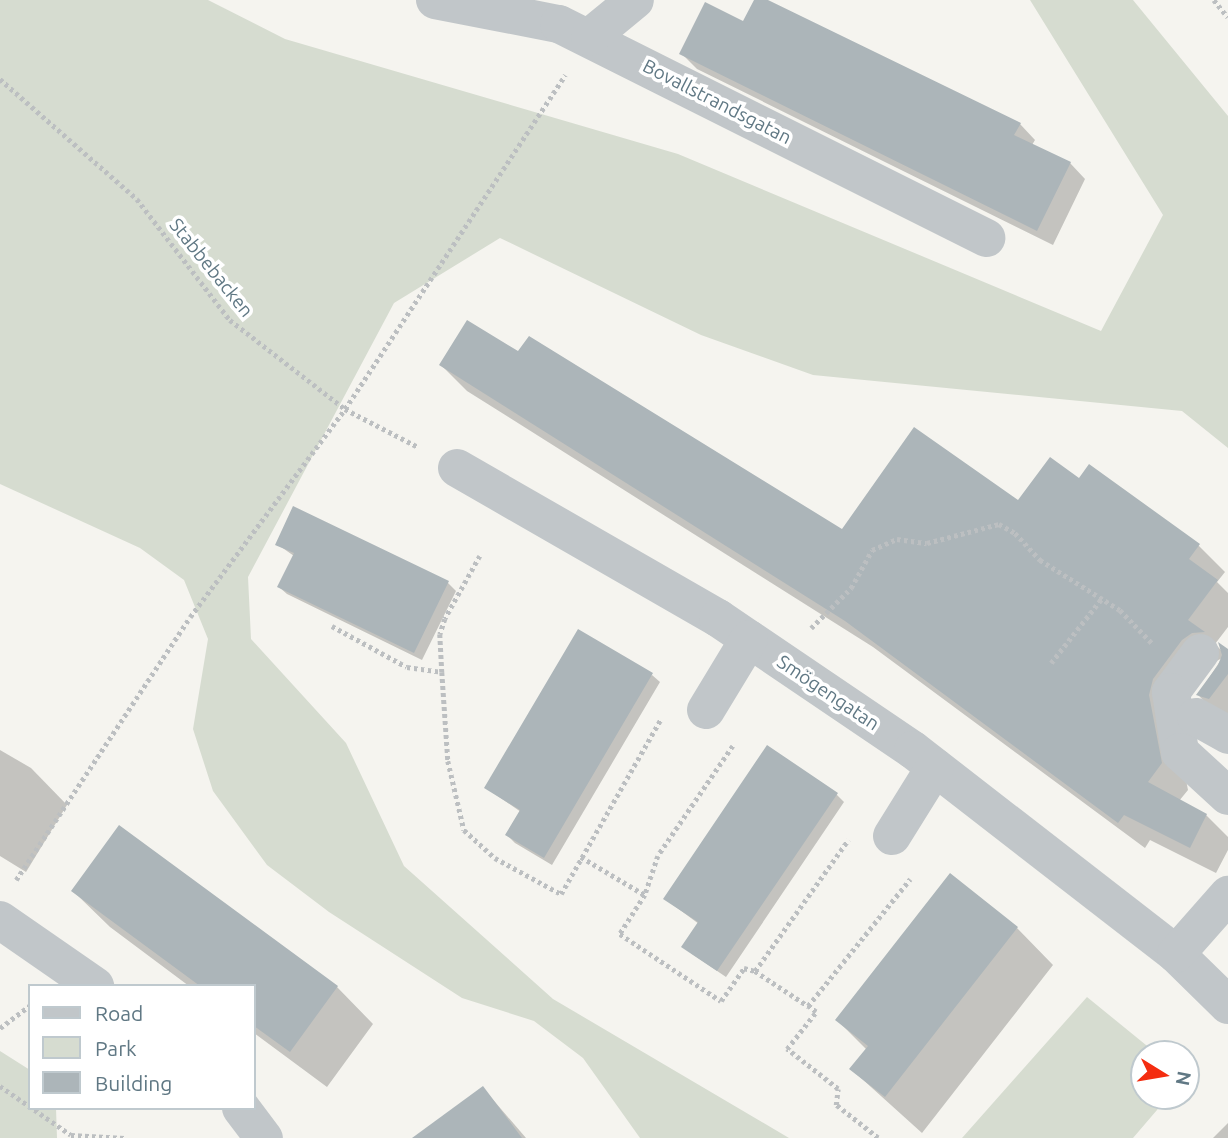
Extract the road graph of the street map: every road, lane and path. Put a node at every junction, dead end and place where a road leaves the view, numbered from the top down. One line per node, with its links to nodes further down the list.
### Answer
1 (435, 0): 5 (street, Bovallstrandsgatan)
2 (635, 0): 5 (street)
3 (1214, 0): 4 (path)
4 (1228, 17)
5 (590, 37): 7 (street, Bovallstrandsgatan); 8 (path)
6 (0, 79): 8 (path, Stabbebacken)
7 (986, 238)
8 (345, 409): 9 (path, Stabbebacken); 27 (path)
9 (457, 468): 13 (street, Smögengatan)
10 (480, 556): 17 (path)
11 (1103, 597): 14 (path); 15 (path); 16 (path)
12 (332, 626): 17 (path)
13 (749, 639): 16 (street, Smögengatan); 19 (street)
14 (1196, 659): 21 (street)
15 (1051, 663)
16 (787, 665): 20 (street, Smögengatan)
17 (442, 672): 24 (path)
18 (663, 716): 24 (path)
19 (715, 723): 25 (path)
20 (935, 767): 23 (street); 28 (street, Smögengatan)
21 (1228, 796)
22 (854, 833): 29 (path)
23 (897, 852): 32 (path)
24 (581, 857): 25 (path)
25 (645, 895): 29 (path)
26 (1228, 895): 28 (street)
27 (4, 906): 30 (street)
28 (1176, 954): 31 (street, Smögengatan)
29 (755, 971): 32 (path)
30 (92, 984)
31 (1228, 1005)
32 (808, 1006): 41 (path)
33 (28, 1007): 34 (path)
34 (0, 1028)
35 (0, 1086): 36 (path)
36 (28, 1105)
37 (35, 1110): 39 (path)
38 (243, 1110): 40 (street)
39 (125, 1138)
40 (264, 1138)
41 (878, 1138)

